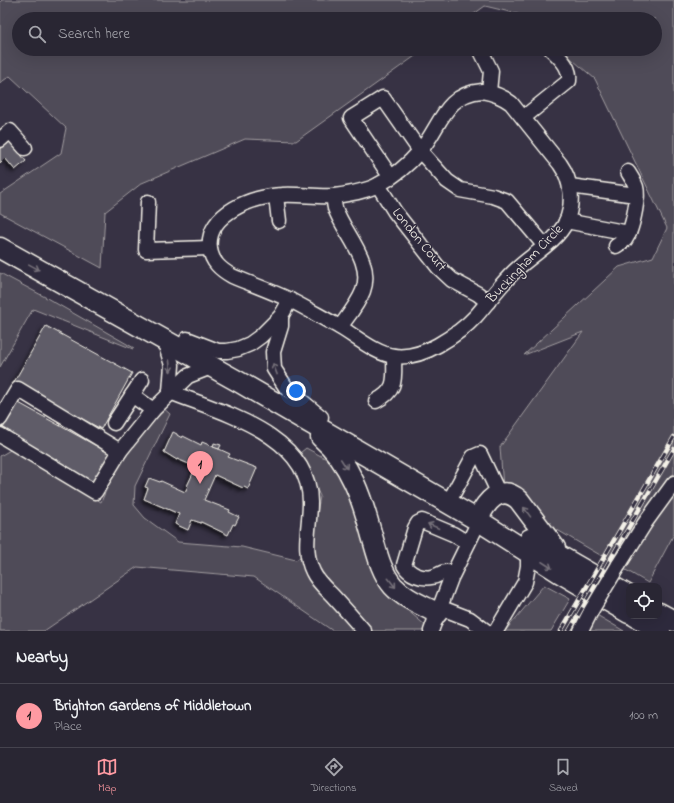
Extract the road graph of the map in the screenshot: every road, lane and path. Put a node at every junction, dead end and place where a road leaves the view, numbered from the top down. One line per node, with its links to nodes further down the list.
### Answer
1 (484, 56): 3 (street)
2 (558, 56): 4 (street)
3 (489, 92): 4 (street, Buckingham Circle); 7 (street, Buckingham Circle)
4 (523, 118): 11 (street, Buckingham Circle)
5 (0, 140): 6 (street)
6 (25, 148)
7 (420, 151): 9 (street, Buckingham Circle); 9 (street); 20 (street)
8 (628, 172): 12 (street)
9 (390, 176): 10 (street, Buckingham Circle)
10 (378, 185): 14 (street, Buckingham Circle); 25 (street, London Court)
11 (570, 186): 12 (street); 17 (street, Buckingham Circle)
12 (636, 195): 18 (street)
13 (276, 196): 14 (street, Buckingham Circle); 16 (street); 23 (street, Buckingham Circle)
14 (333, 196): 27 (street)
15 (148, 202): 23 (street)
16 (279, 221)
17 (566, 221): 18 (street); 20 (street, Buckingham Circle)
18 (629, 233): 21 (street)
19 (0, 234): 28 (highway)
20 (544, 245): 25 (street, Buckingham Circle)
21 (616, 246)
22 (0, 248): 29 (highway, one-way to 29)
23 (210, 248): 24 (street, Buckingham Circle)
24 (290, 300): 26 (street); 27 (street, Buckingham Circle)
25 (488, 302): 30 (street, Buckingham Circle)
26 (282, 316): 28 (street); 38 (street, one-way to 26)
27 (340, 327): 30 (street, Buckingham Circle)
28 (187, 339): 38 (highway)
29 (164, 340): 31 (highway); 33 (street, one-way to 33)
30 (394, 356): 35 (street)
31 (211, 367): 33 (street); 37 (highway)
32 (142, 380): 34 (street)
33 (170, 392): 36 (street); 57 (street)
34 (132, 395): 36 (street); 40 (street)
35 (376, 401)
36 (153, 410): 42 (street)
37 (297, 416): 46 (highway); 54 (highway, one-way to 54)
38 (321, 417): 44 (highway)
39 (0, 419): 42 (street)
40 (114, 423)
41 (0, 435): 42 (street)
42 (120, 451)
43 (674, 483): 60 (street, bridge)
44 (453, 494): 45 (street); 46 (highway)
45 (500, 494): 46 (highway); 49 (highway, one-way to 45)
46 (481, 516): 47 (street); 48 (highway); 49 (highway)
47 (468, 543): 50 (street); 50 (street, one-way to 50)
48 (528, 552): 52 (highway, one-way to 52); 59 (street)
49 (571, 562): 51 (highway)
50 (453, 573): 54 (street)
51 (626, 594)
52 (626, 611)
53 (662, 615): 56 (highway)
54 (436, 617): 58 (street)
55 (640, 619): 61 (highway)
56 (674, 622)
57 (364, 631)
58 (486, 631)
59 (496, 631)
60 (581, 631)
61 (660, 631)

